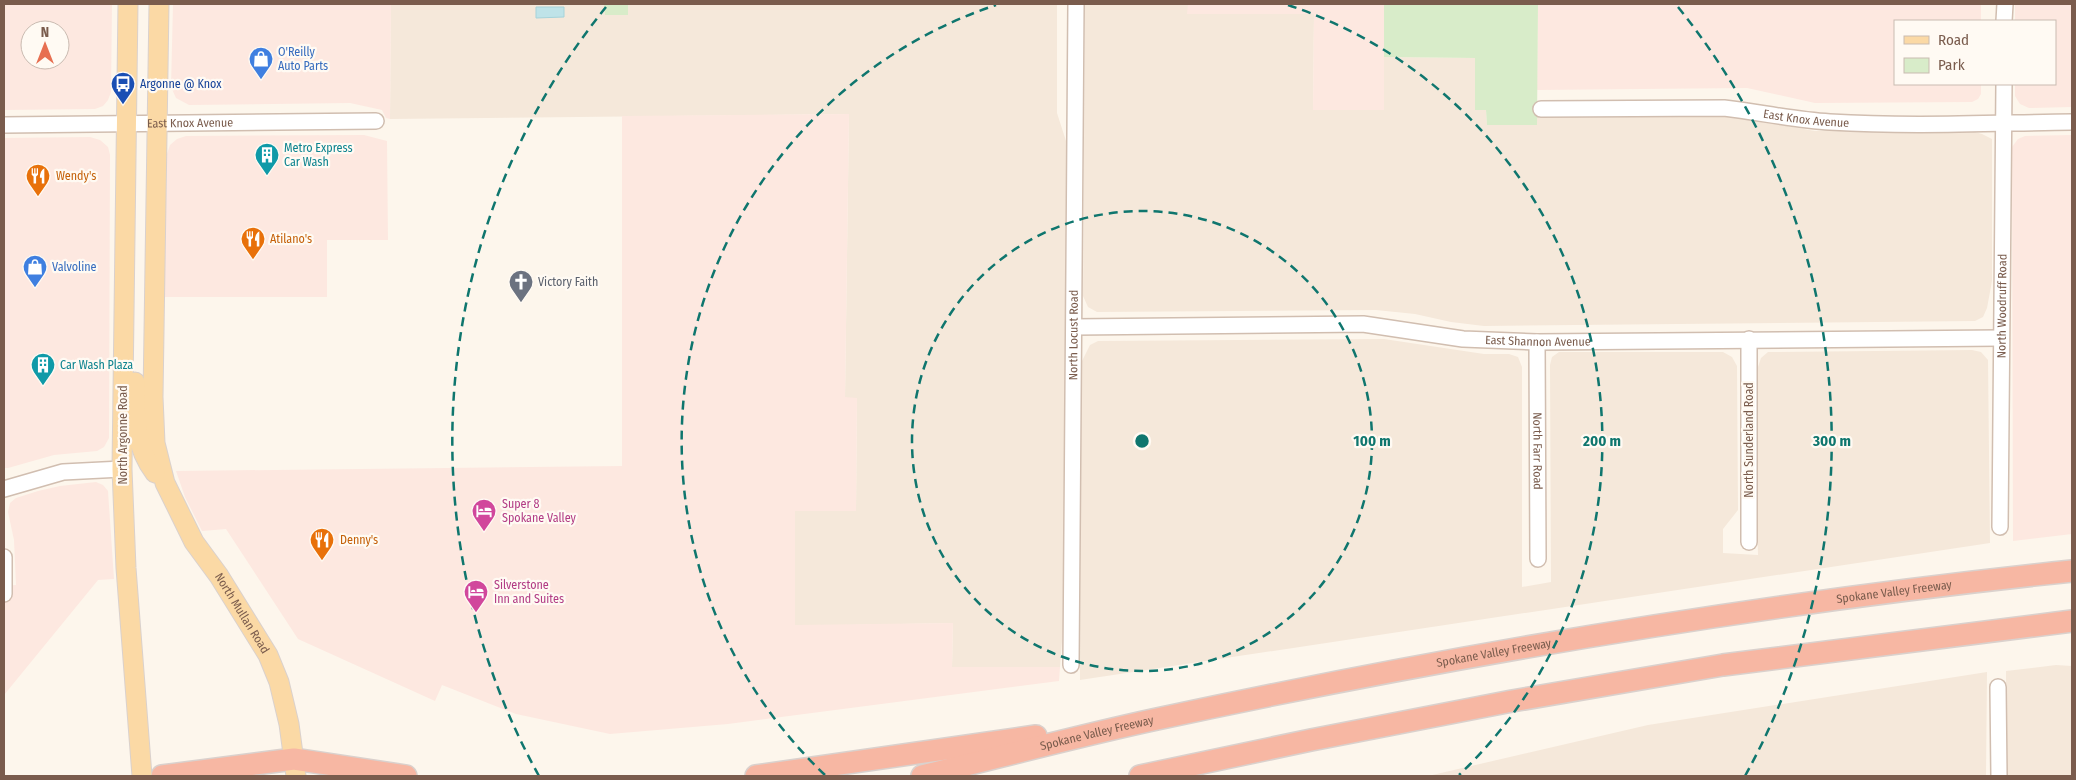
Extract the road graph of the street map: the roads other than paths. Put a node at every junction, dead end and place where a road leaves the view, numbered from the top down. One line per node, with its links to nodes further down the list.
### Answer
1 (128, 4): 11 (main road, North Argonne Road)
2 (159, 4): 12 (main road)
3 (1076, 4): 14 (street, North Locust Road)
4 (2004, 4): 5 (street)
5 (2004, 20)
6 (2004, 85): 10 (street, North Woodruff Road)
7 (1540, 109): 10 (street, East Knox Avenue)
8 (376, 122): 12 (street, East Knox Avenue)
9 (2072, 122): 10 (street, East Knox Avenue)
10 (2004, 123): 16 (street, North Woodruff Road)
11 (126, 124): 12 (street, East Knox Avenue); 13 (street, East Knox Avenue); 15 (main road, North Argonne Road)
12 (156, 124): 20 (main road, North Mullan Road)
13 (4, 125)
14 (1074, 327): 18 (street, East Shannon Avenue); 29 (street, North Locust Road)
15 (122, 331): 19 (main road, North Argonne Road); 20 (main road)
16 (2001, 338): 17 (street, East Shannon Avenue); 22 (street, North Woodruff Road)
17 (1749, 339): 18 (street, East Shannon Avenue); 23 (street, North Sunderland Road)
18 (1537, 342): 25 (street, North Farr Road)
19 (122, 469): 21 (street); 35 (main road, North Argonne Road)
20 (164, 481): 32 (main road, North Mullan Road)
21 (4, 489)
22 (2000, 527)
23 (1749, 542)
24 (4, 557): 27 (street)
25 (1538, 559)
26 (2072, 570): 31 (highway, Spokane Valley Freeway)
27 (4, 594)
28 (2072, 621): 34 (highway)
29 (1070, 665)
30 (1998, 687): 43 (street)
31 (1155, 720): 39 (highway); 40 (highway, Spokane Valley Freeway)
32 (295, 768): 33 (highway); 38 (highway)
33 (224, 769): 36 (highway); 37 (highway)
34 (1174, 769): 41 (highway); 42 (highway)
35 (142, 776)
36 (162, 776)
37 (246, 776)
38 (406, 776)
39 (756, 776)
40 (922, 776)
41 (1140, 776)
42 (1154, 776)
43 (1999, 776)

